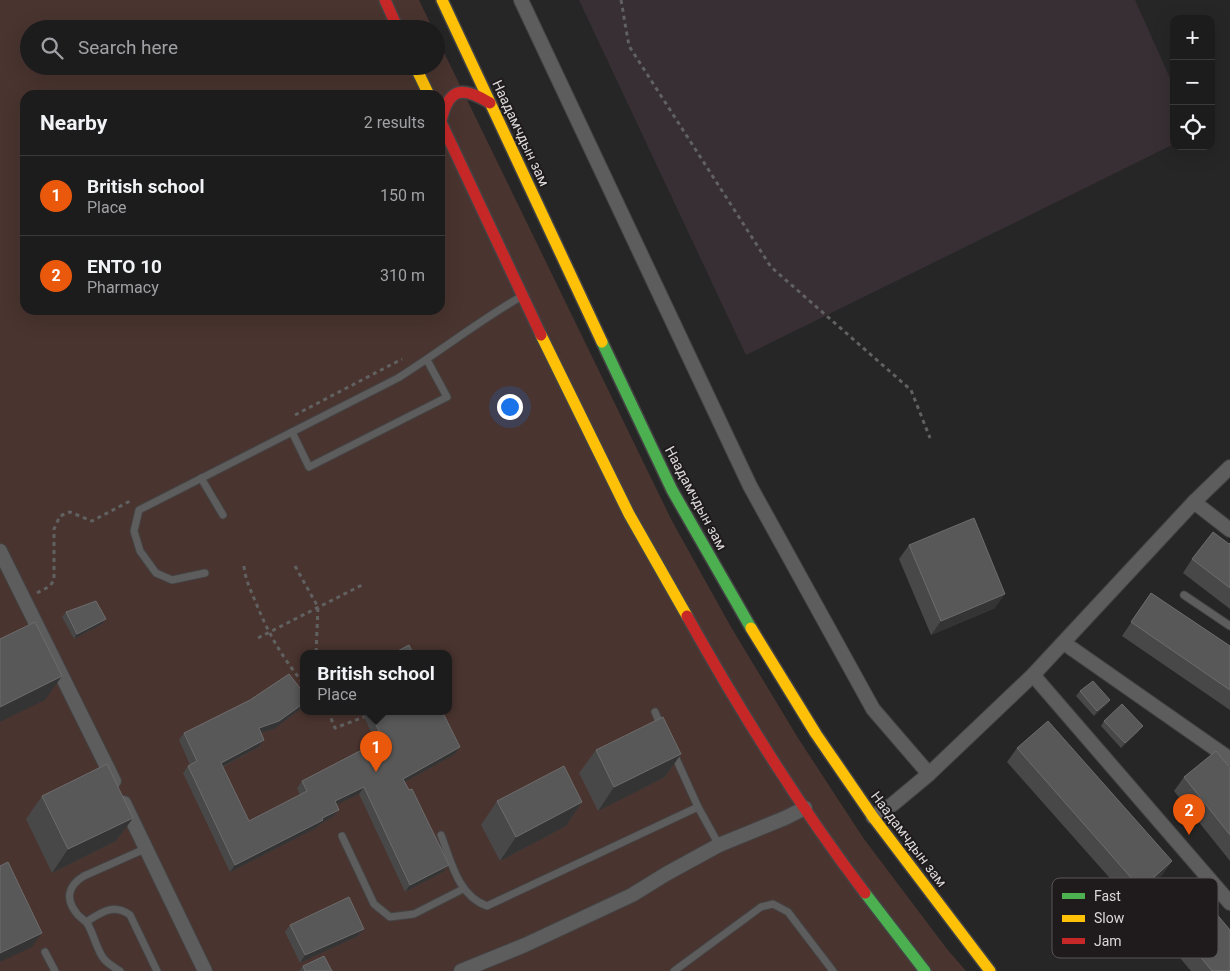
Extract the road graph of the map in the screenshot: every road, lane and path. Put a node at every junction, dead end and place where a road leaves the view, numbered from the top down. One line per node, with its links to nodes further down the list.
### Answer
1 (385, 0): 5 (highway)
2 (442, 0): 9 (highway, Наадамчдын зам)
3 (521, 0): 40 (street)
4 (621, 0): 14 (path)
5 (394, 20)
6 (419, 75): 7 (highway)
7 (426, 90)
8 (445, 101): 9 (highway)
9 (490, 103): 43 (highway, Наадамчдын зам)
10 (445, 131): 11 (highway)
11 (522, 297): 12 (lane); 42 (highway)
12 (427, 360): 13 (lane); 13 (lane)
13 (292, 432): 16 (lane)
14 (930, 438)
15 (1230, 467): 17 (street)
16 (201, 478): 18 (lane); 23 (lane)
17 (1194, 502): 19 (street); 30 (street)
18 (223, 515)
19 (1230, 530)
20 (0, 551): 47 (street)
21 (244, 566): 28 (path)
22 (295, 566): 26 (path)
23 (205, 573)
24 (362, 585): 26 (path)
25 (1184, 595): 27 (lane)
26 (318, 607): 28 (path); 31 (path)
27 (1230, 626)
28 (268, 632): 29 (path); 33 (path)
29 (258, 638)
30 (1064, 643): 32 (street); 39 (street)
31 (316, 650)
32 (1033, 675): 40 (street); 48 (street)
33 (300, 679)
34 (654, 712): 37 (lane)
35 (330, 715): 36 (path)
36 (364, 717)
37 (662, 729)
38 (670, 746): 41 (lane)
39 (1230, 758)
40 (929, 774): 43 (street)
41 (698, 807): 46 (lane); 49 (lane)
42 (805, 808): 46 (street); 61 (highway)
43 (872, 817): 62 (highway, Наадамчдын зам)
44 (441, 835): 49 (lane)
45 (342, 836): 49 (lane)
46 (719, 845): 58 (street)
47 (147, 848): 52 (lane); 57 (street)
48 (1208, 878)
49 (463, 889)
50 (1218, 889): 51 (street)
51 (1230, 903)
52 (86, 922): 55 (lane); 56 (lane)
53 (45, 952): 54 (lane)
54 (55, 971)
55 (120, 971)
56 (157, 971)
57 (205, 971)
58 (461, 971)
59 (674, 971): 60 (lane)
60 (832, 971)
61 (924, 971)
62 (990, 971)

